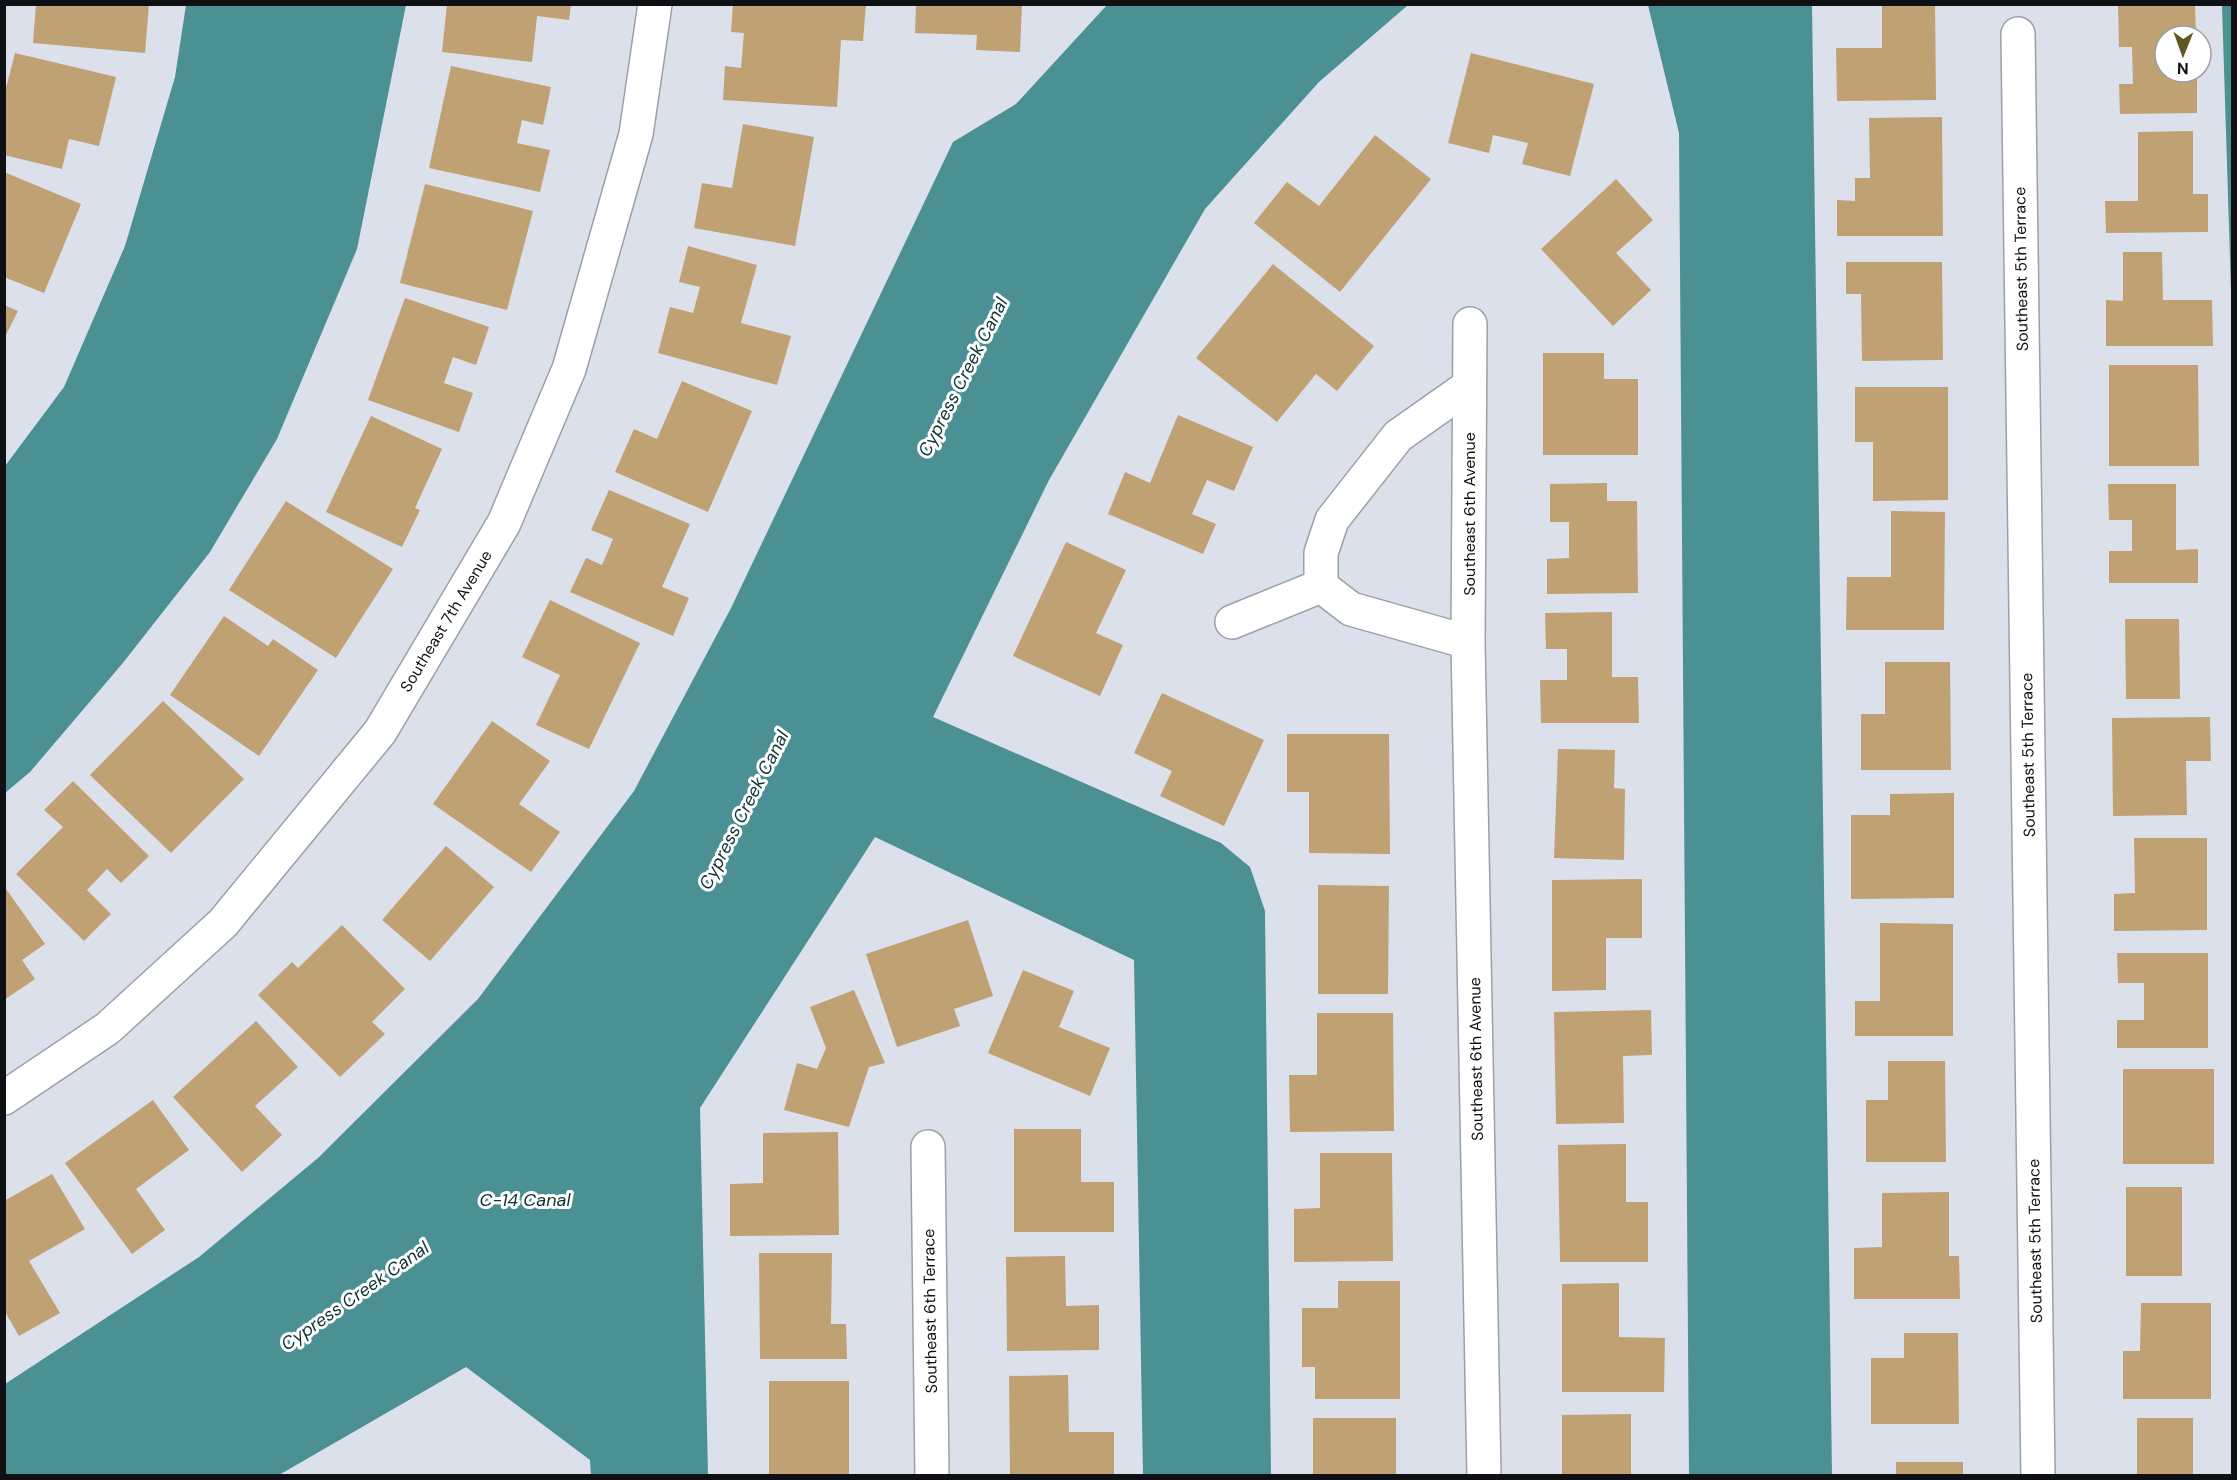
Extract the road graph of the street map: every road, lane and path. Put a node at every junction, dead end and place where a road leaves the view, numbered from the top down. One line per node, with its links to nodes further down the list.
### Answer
1 (655, 4): 8 (street, Southeast 7th Avenue)
2 (2018, 34): 12 (street, Southeast 5th Terrace)
3 (1470, 324): 4 (street, Southeast 6th Avenue)
4 (1469, 386): 5 (street); 7 (street, Southeast 6th Avenue)
5 (1321, 586): 6 (street); 7 (street)
6 (1232, 622)
7 (1468, 642): 11 (street, Southeast 6th Avenue)
8 (4, 1098)
9 (928, 1147): 10 (street, Southeast 6th Terrace)
10 (932, 1476)
11 (1484, 1476)
12 (2038, 1476)

